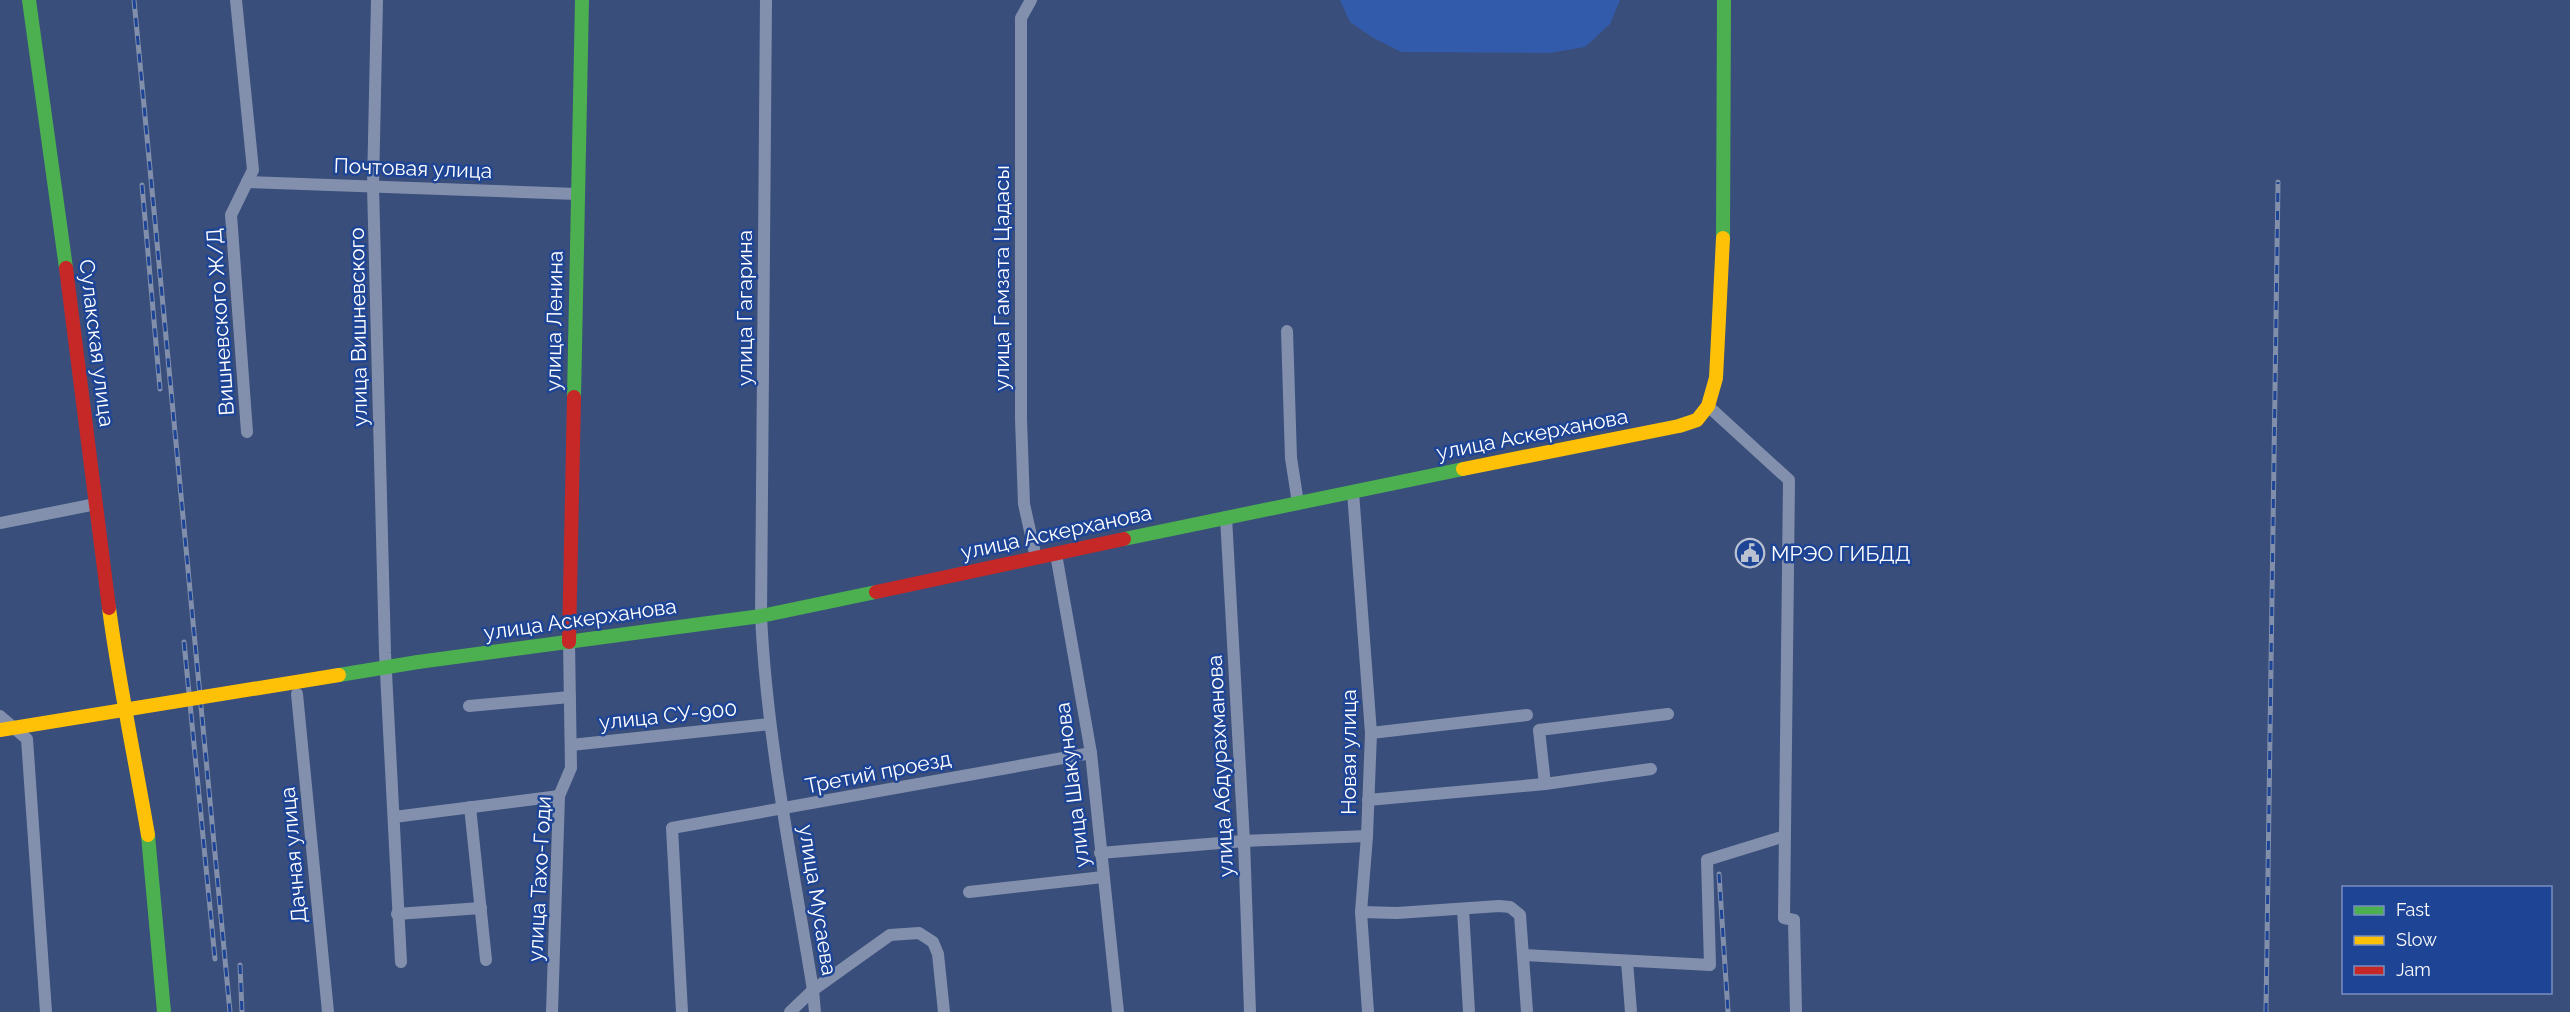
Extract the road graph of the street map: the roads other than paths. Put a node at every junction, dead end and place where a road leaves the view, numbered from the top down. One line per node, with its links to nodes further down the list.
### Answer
1 (29, 0): 16 (street, Сулакская улица)
2 (236, 0): 8 (street, Вишневского Ж/Д)
3 (377, 0): 9 (street, улица Вишневского)
4 (582, 0): 10 (street, улица Ленина)
5 (766, 0): 21 (street, улица Гагарина)
6 (1031, 0): 20 (street, улица Гамзата Цадасы)
7 (1724, 0): 12 (street)
8 (247, 182): 9 (street, Почтовая улица); 13 (street, Вишневского Ж/Д)
9 (373, 186): 10 (street, Почтовая улица); 40 (street, улица Вишневского)
10 (577, 194): 22 (street, улица Ленина)
11 (1287, 331): 15 (street)
12 (1708, 406): 14 (street, улица Аскерханова); 42 (street)
13 (247, 432)
14 (1353, 492): 15 (street, улица Аскерханова); 31 (street, Новая улица)
15 (1298, 503): 17 (street, улица Аскерханова)
16 (96, 504): 18 (street); 57 (street, Сулакская улица)
17 (1226, 518): 19 (street, улица Аскерханова); 43 (street, улица Абдурахманова)
18 (0, 524)
19 (1056, 554): 20 (street, улица Аскерханова); 33 (street, улица Шакунова)
20 (1036, 558): 21 (street, улица Аскерханова)
21 (761, 616): 22 (street, улица Аскерханова); 29 (street, улица Мусаева)
22 (569, 642): 24 (street, улица Тахо-Годи); 30 (street, улица Аскерханова, bridge)
23 (297, 694): 58 (street, Дачная улица)
24 (570, 697): 25 (street); 32 (street, улица Тахо-Годи)
25 (469, 706)
26 (1668, 714): 35 (street)
27 (1527, 715): 31 (street)
28 (0, 716): 56 (street)
29 (770, 724): 32 (street, улица СУ-900); 39 (street, улица Мусаева)
30 (0, 730)
31 (1371, 733): 37 (street, Новая улица)
32 (571, 745): 36 (street, улица Тахо-Годи)
33 (1091, 753): 39 (street, Третий проезд); 44 (street, улица Шакунова)
34 (1651, 769): 35 (street)
35 (1545, 784): 37 (street)
36 (559, 796): 38 (street); 59 (street, улица Тахо-Годи)
37 (1368, 800): 41 (street, Новая улица)
38 (470, 807): 40 (street); 47 (street)
39 (784, 810): 55 (street, улица Мусаева); 60 (street, Третий проезд)
40 (394, 817): 50 (street)
41 (1367, 836): 43 (street); 49 (street, Новая улица)
42 (1785, 837): 53 (street); 70 (street)
43 (1244, 842): 44 (street); 65 (street, улица Абдурахманова)
44 (1100, 853): 45 (street, улица Шакунова)
45 (1103, 877): 46 (street); 64 (street, улица Шакунова)
46 (969, 892)
47 (481, 908): 50 (street); 52 (street)
48 (1463, 909): 49 (street); 51 (street); 67 (street)
49 (1361, 912): 66 (street, Новая улица)
50 (397, 914): 54 (street)
51 (1523, 955): 53 (street); 68 (street)
52 (486, 960)
53 (1627, 961): 69 (street)
54 (401, 962)
55 (813, 990): 61 (street); 62 (street, улица Мусаева); 63 (street)
56 (46, 1012)
57 (164, 1012)
58 (328, 1012)
59 (552, 1012)
60 (682, 1012)
61 (790, 1012)
62 (815, 1012)
63 (944, 1012)
64 (1118, 1012)
65 (1250, 1012)
66 (1368, 1012)
67 (1469, 1012)
68 (1527, 1012)
69 (1631, 1012)
70 (1796, 1012)

